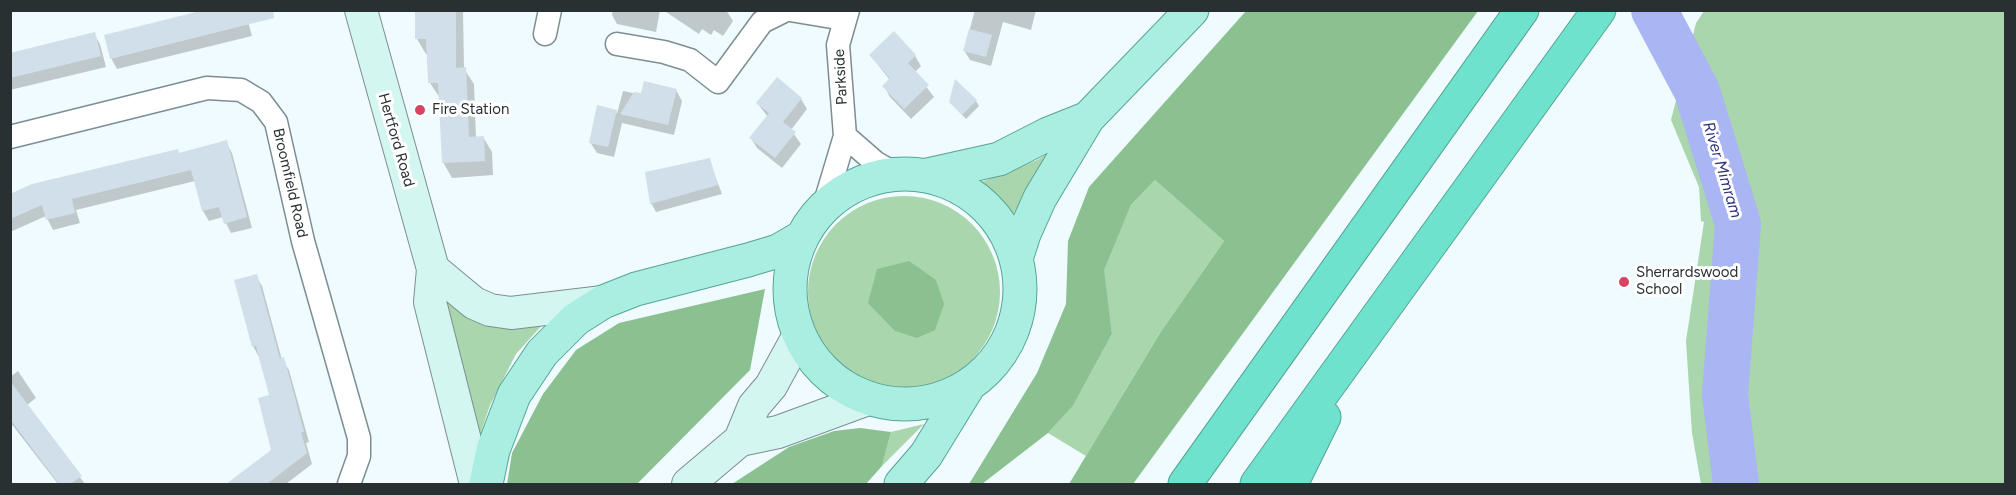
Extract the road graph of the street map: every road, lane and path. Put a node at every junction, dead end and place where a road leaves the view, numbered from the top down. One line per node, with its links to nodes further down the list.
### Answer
1 (361, 10): 17 (street, Hertford Road)
2 (550, 10): 8 (street)
3 (788, 10): 7 (street, Parkside); 9 (street, Parkside)
4 (1192, 10): 10 (main road)
5 (1522, 10): 29 (highway)
6 (1599, 10): 19 (highway)
7 (846, 15): 11 (street, Parkside)
8 (545, 34)
9 (617, 44)
10 (1088, 118): 13 (main road); 16 (main road)
11 (845, 136): 13 (street); 14 (street, Parkside)
12 (10, 137): 24 (street, Broomfield Road)
13 (910, 175): 14 (main road); 16 (main road)
14 (824, 206): 15 (main road)
15 (802, 237): 18 (main road); 20 (main road)
16 (1016, 258): 21 (main road)
17 (433, 269): 18 (street); 25 (street, Hertford Road)
18 (603, 302): 26 (main road)
19 (1364, 334): 30 (highway); 31 (highway)
20 (799, 335): 22 (main road); 23 (street)
21 (969, 385): 22 (main road); 28 (main road)
22 (868, 399): 23 (street)
23 (740, 440): 27 (street)
24 (349, 484)
25 (476, 484)
26 (486, 484)
27 (688, 484)
28 (901, 484)
29 (1185, 484)
30 (1257, 484)
31 (1291, 484)

